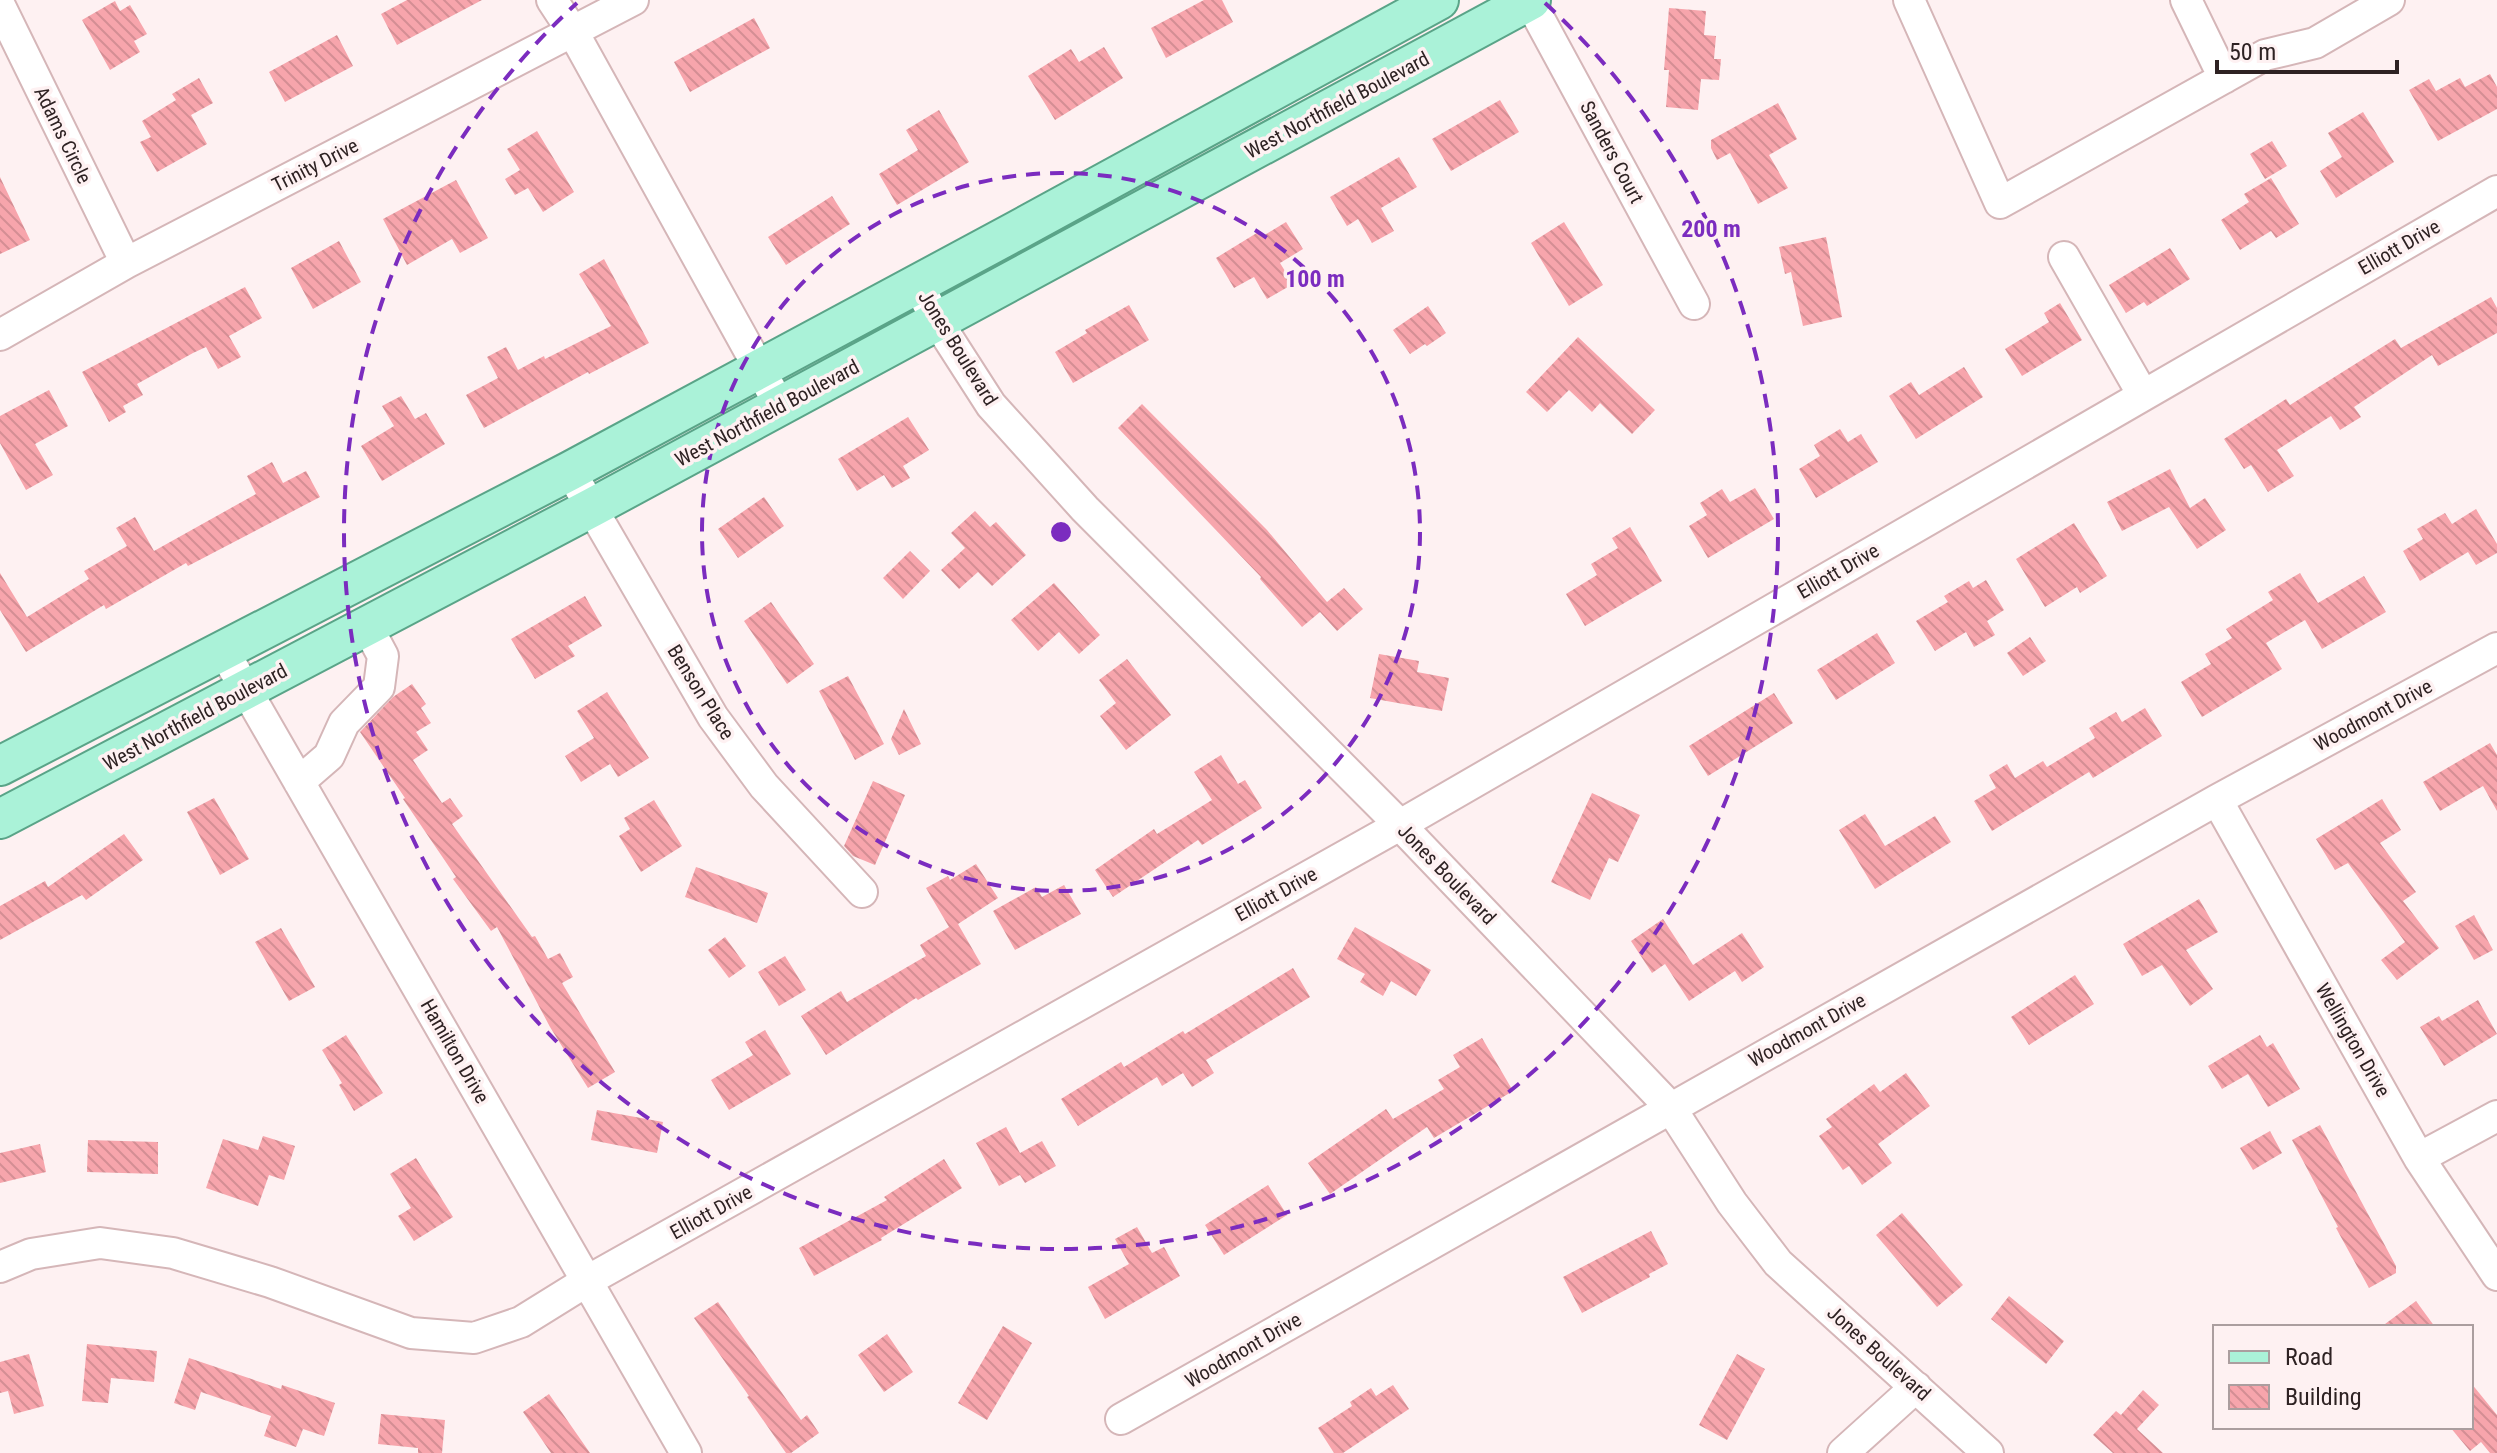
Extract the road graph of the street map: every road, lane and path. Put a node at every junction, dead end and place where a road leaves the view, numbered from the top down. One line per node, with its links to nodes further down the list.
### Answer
1 (552, 0): 9 (street)
2 (633, 0): 9 (street, Trinity Drive)
3 (1439, 0): 14 (main road, West Northfield Boulevard)
4 (1530, 0): 15 (street, Sanders Court); 16 (main road, West Northfield Boulevard)
5 (1909, 0): 10 (street)
6 (2186, 0): 10 (street)
7 (2389, 0): 10 (street)
8 (0, 6): 13 (street, Adams Circle)
9 (573, 32): 13 (street, Trinity Drive); 18 (street)
10 (2224, 78)
11 (2497, 191): 19 (street, Elliott Drive)
12 (2064, 257): 19 (street)
13 (126, 263): 17 (street, Trinity Drive)
14 (917, 283): 16 (street, Jones Boulevard); 18 (main road, West Northfield Boulevard)
15 (1694, 304)
16 (937, 321): 20 (main road, West Northfield Boulevard); 31 (street, Jones Boulevard)
17 (0, 335)
18 (761, 368): 20 (street); 21 (main road, West Northfield Boulevard)
19 (2143, 395): 31 (street, Elliott Drive)
20 (780, 406): 22 (main road, West Northfield Boulevard)
21 (570, 471): 22 (street, Benson Place); 25 (main road, West Northfield Boulevard)
22 (593, 507): 23 (main road, West Northfield Boulevard); 32 (street, Benson Place)
23 (367, 626): 26 (main road, West Northfield Boulevard); 28 (street)
24 (2497, 648): 29 (street, Woodmont Drive)
25 (223, 650): 26 (street, Hamilton Drive); 27 (main road, West Northfield Boulevard)
26 (246, 690): 28 (street, Hamilton Drive); 30 (main road, West Northfield Boulevard)
27 (0, 766)
28 (299, 782): 38 (street, Hamilton Drive)
29 (2217, 800): 33 (street, Woodmont Drive); 35 (street, Wellington Drive)
30 (0, 819)
31 (1400, 825): 33 (street, Jones Boulevard); 38 (street, Elliott Drive)
32 (862, 892)
33 (1670, 1107): 39 (street, Jones Boulevard); 40 (street, Woodmont Drive)
34 (2497, 1116): 35 (street)
35 (2419, 1158): 37 (street, Wellington Drive)
36 (0, 1267): 38 (street, Elliott Drive)
37 (2497, 1275)
38 (587, 1281): 41 (street, Hamilton Drive)
39 (1916, 1387): 42 (street); 43 (street, Jones Boulevard)
40 (1121, 1419)
41 (686, 1453)
42 (1843, 1453)
43 (1988, 1453)

